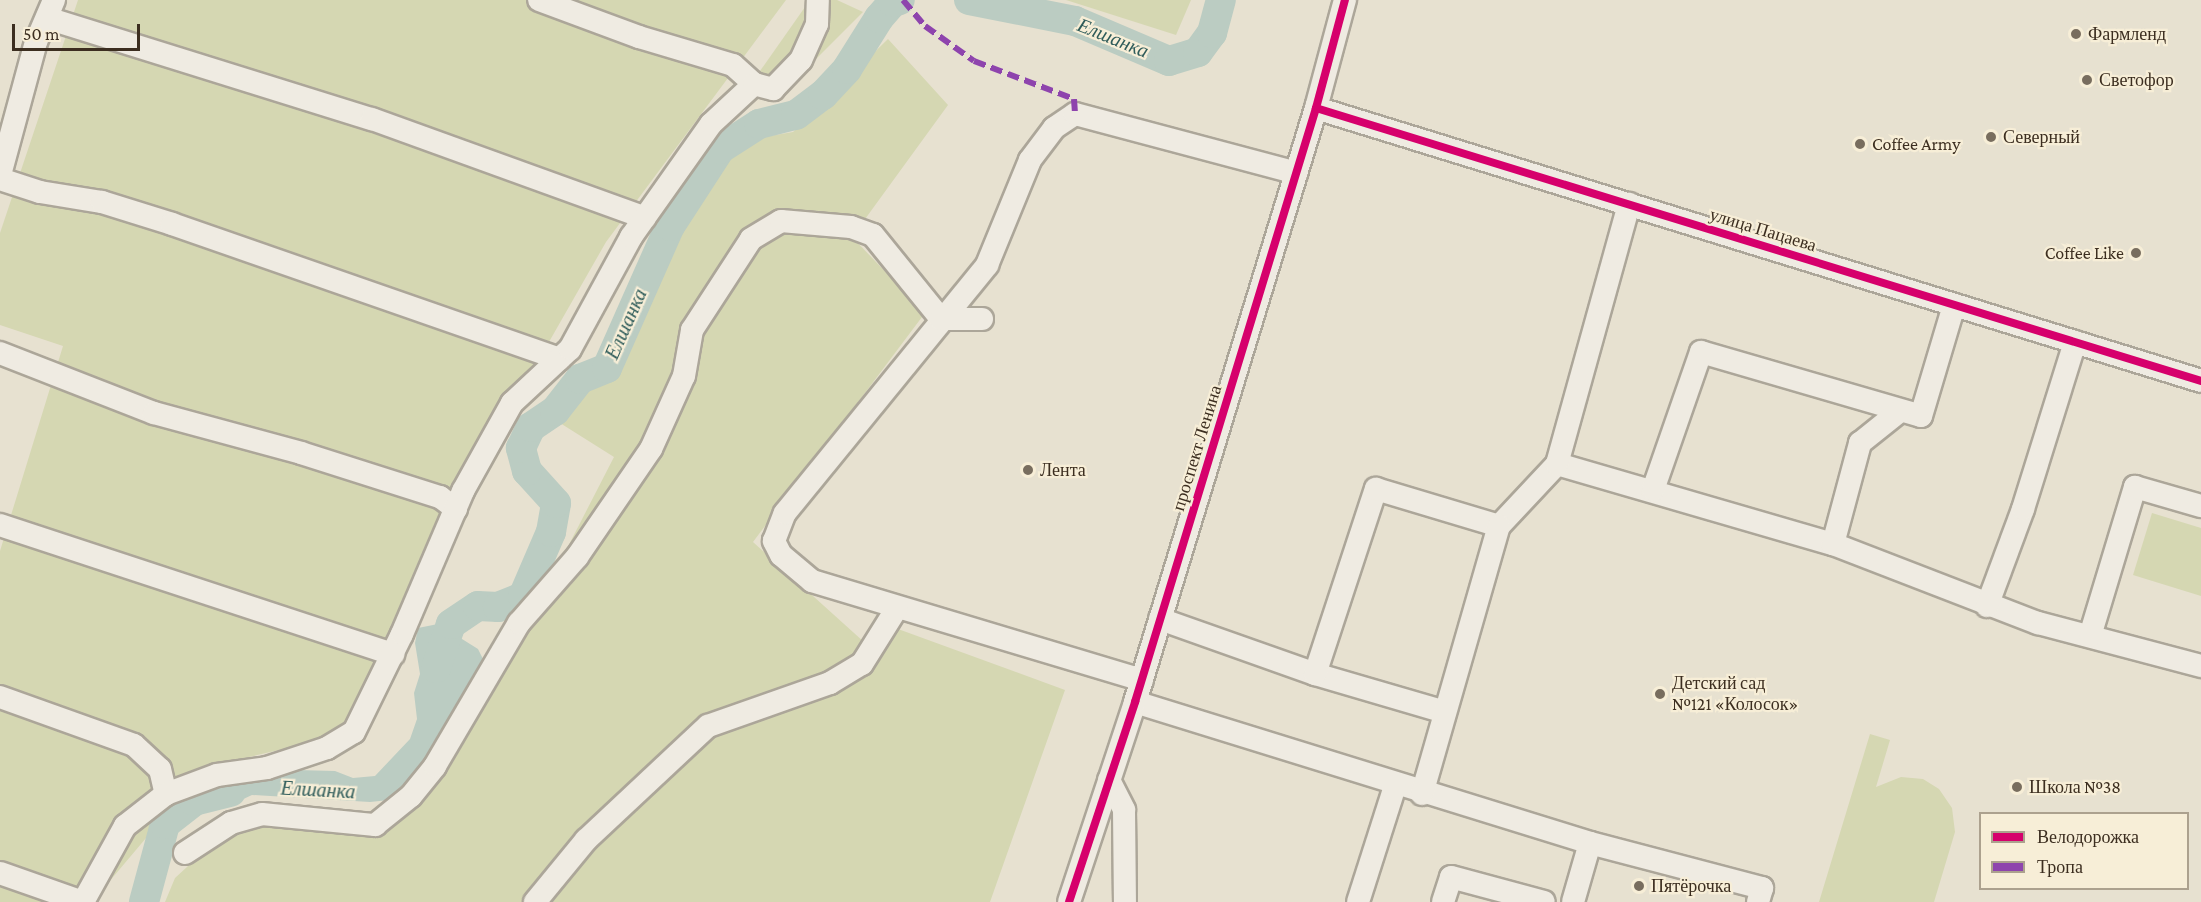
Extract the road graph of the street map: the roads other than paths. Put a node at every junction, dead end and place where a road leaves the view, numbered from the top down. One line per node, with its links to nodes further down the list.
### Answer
1 (538, 0): 5 (street)
2 (818, 0): 5 (street)
3 (1345, 0): 6 (street, проспект Ленина)
4 (51, 9): 8 (street); 10 (street)
5 (754, 84): 10 (street)
6 (1316, 108): 7 (street, проспект Ленина); 9 (street, улица Пацаева)
7 (1296, 173): 12 (street); 28 (street, проспект Ленина)
8 (0, 177): 16 (street)
9 (1629, 204): 11 (street, улица Пацаева); 19 (street)
10 (645, 218): 16 (street)
11 (1954, 305): 14 (street, улица Пацаева); 18 (street)
12 (941, 319): 13 (street); 27 (street); 42 (street)
13 (982, 319)
14 (2075, 342): 17 (street, улица Пацаева); 26 (street)
15 (0, 353): 22 (street)
16 (558, 359): 22 (street)
17 (2201, 381)
18 (1900, 411): 20 (street); 25 (street)
19 (1557, 464): 20 (street); 24 (street)
20 (1653, 490): 25 (street)
21 (2201, 506): 29 (street)
22 (456, 509): 30 (street)
23 (0, 525): 30 (street)
24 (1499, 526): 32 (street); 36 (street)
25 (1833, 544): 26 (street)
26 (1987, 606): 29 (street)
27 (897, 608): 33 (street); 45 (street)
28 (1160, 619): 32 (street); 33 (street, проспект Ленина)
29 (2090, 636): 31 (street)
30 (393, 654): 39 (street)
31 (2201, 666)
32 (1315, 674): 36 (street)
33 (1142, 680): 35 (street, проспект Ленина)
34 (0, 697): 39 (street)
35 (1135, 702): 37 (street, проспект Ленина); 38 (street)
36 (1445, 712): 40 (street)
37 (1109, 780): 46 (street, проспект Ленина); 47 (street)
38 (1395, 786): 40 (street); 48 (street)
39 (166, 794): 44 (street)
40 (1422, 794): 41 (street)
41 (1590, 843): 51 (street); 52 (street)
42 (185, 853)
43 (0, 873): 44 (street)
44 (83, 902)
45 (535, 902)
46 (1069, 902)
47 (1125, 902)
48 (1358, 902)
49 (1443, 902): 50 (street)
50 (1544, 902)
51 (1573, 902)
52 (1758, 902)

